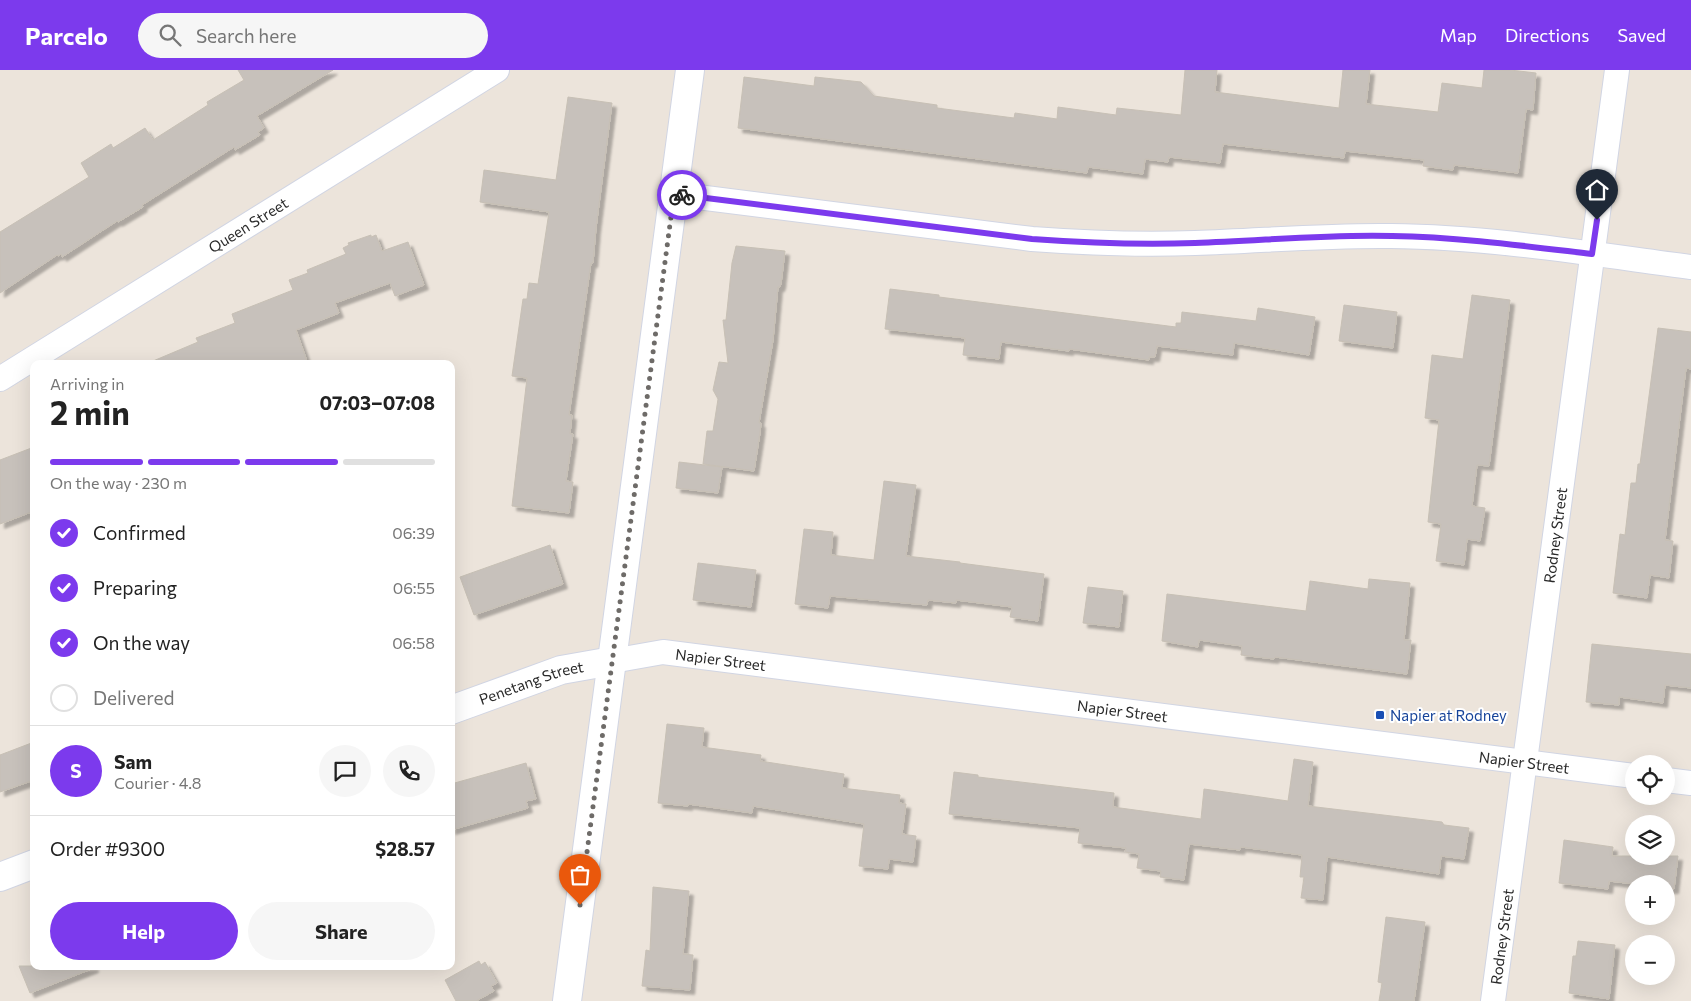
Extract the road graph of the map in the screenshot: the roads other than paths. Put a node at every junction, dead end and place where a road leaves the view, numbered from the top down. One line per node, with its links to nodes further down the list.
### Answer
1 (497, 70): 8 (street, Queen Street)
2 (690, 70): 4 (main road)
3 (1617, 70): 5 (street, Rodney Street)
4 (674, 194): 5 (street); 10 (main road)
5 (1592, 254): 6 (street); 12 (street, Rodney Street)
6 (1691, 267)
7 (30, 360): 9 (street, Queen Street)
8 (31, 360)
9 (0, 379)
10 (612, 661): 11 (main road, Penetang Street); 12 (street, Napier Street); 18 (main road)
11 (455, 709)
12 (1525, 762): 13 (street, Napier Street); 19 (street, Rodney Street)
13 (1625, 775)
14 (1675, 781): 15 (street)
15 (1691, 783)
16 (30, 866): 17 (main road)
17 (0, 877)
18 (567, 1001)
19 (1493, 1001)

